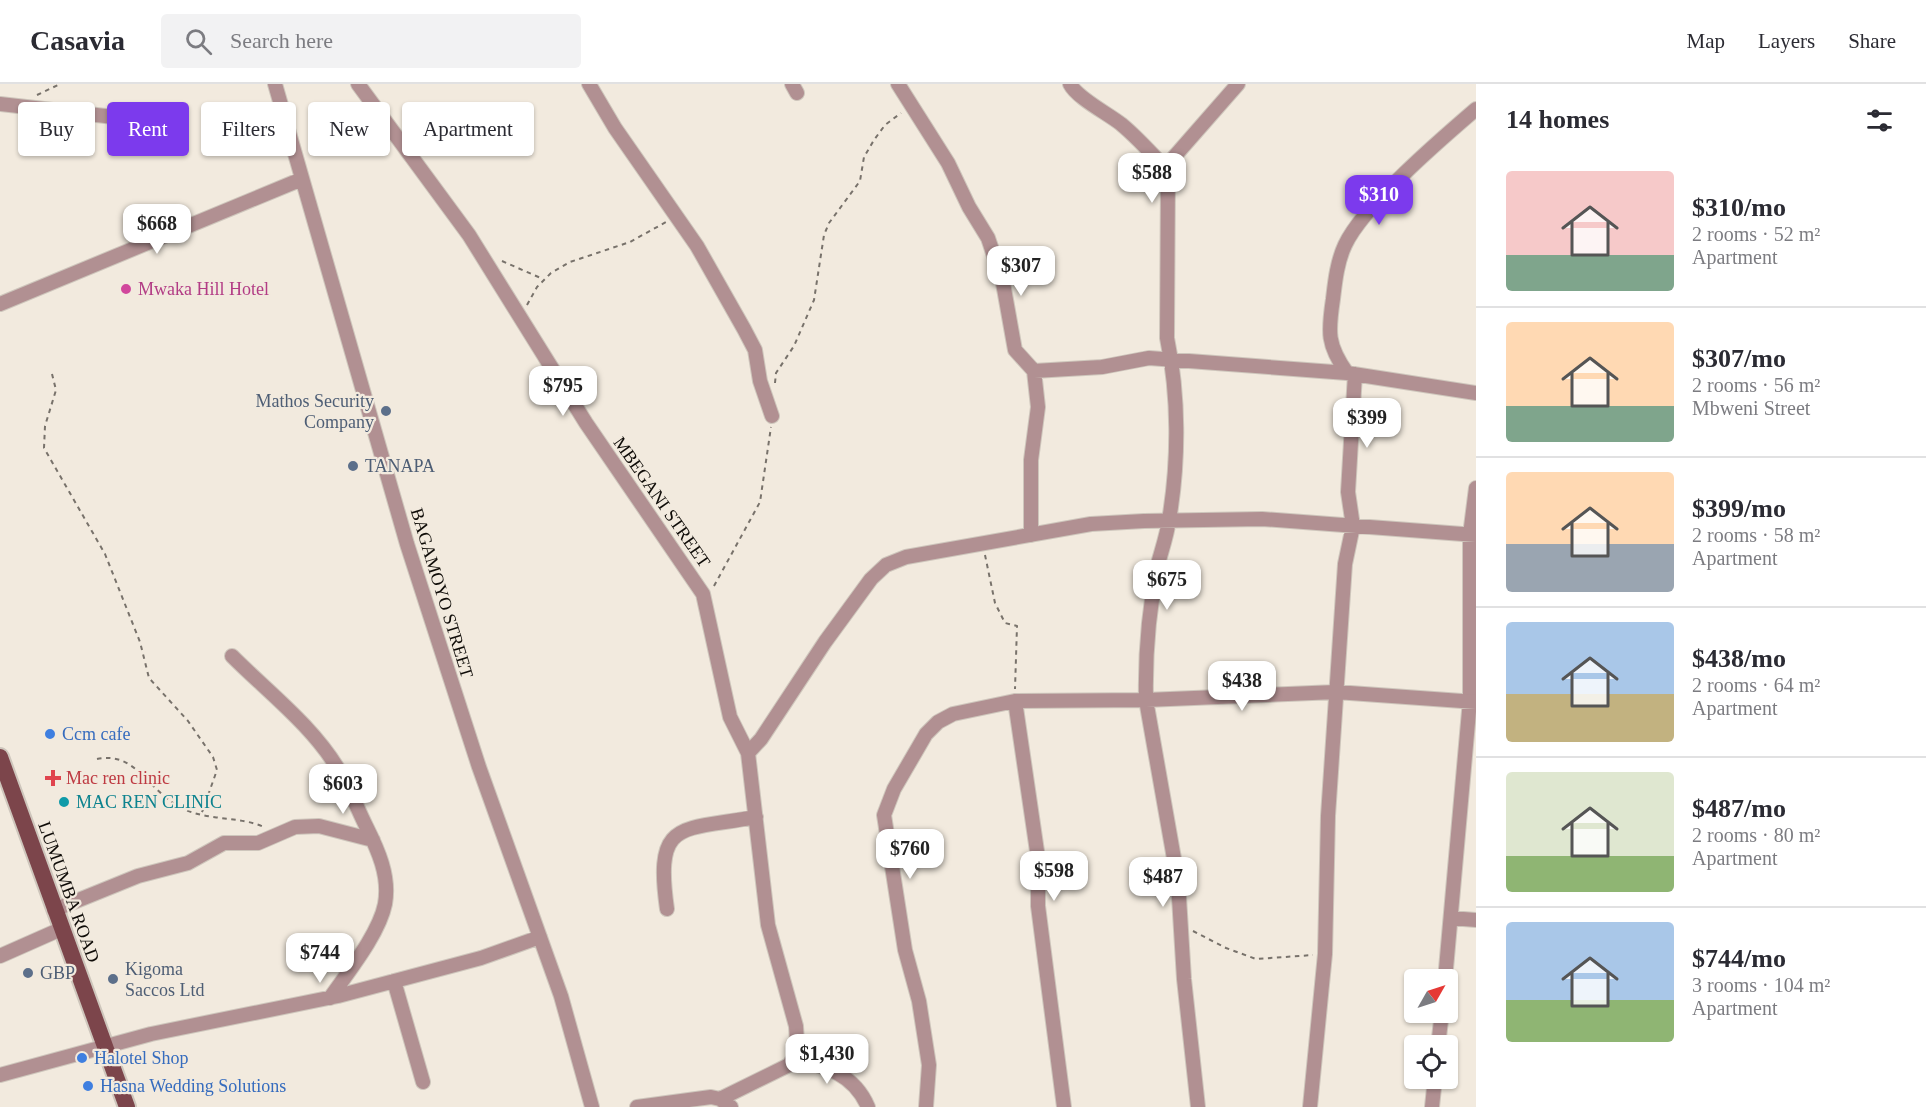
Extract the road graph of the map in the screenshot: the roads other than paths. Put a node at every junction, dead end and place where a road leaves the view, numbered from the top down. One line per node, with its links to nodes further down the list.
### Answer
1 (275, 84): 13 (street, BAGAMOYO STREET)
2 (358, 84): 30 (street, MBEGANI STREET)
3 (589, 84): 9 (street)
4 (600, 84): 9 (street)
5 (898, 84): 16 (street)
6 (1070, 84): 12 (street)
7 (1238, 84): 12 (street)
8 (0, 104): 11 (street)
9 (600, 104): 19 (street)
10 (1476, 109): 17 (street)
11 (107, 116)
12 (1168, 171): 15 (street)
13 (302, 179): 14 (street); 39 (street, BAGAMOYO STREET)
14 (0, 304)
15 (1172, 360): 16 (street); 17 (street); 21 (street)
16 (1034, 371): 23 (street)
17 (1351, 373): 18 (street); 22 (street)
18 (1476, 393)
19 (772, 416)
20 (1476, 489): 24 (street)
21 (1169, 520): 22 (street); 23 (street); 27 (street)
22 (1353, 526): 24 (street); 26 (street)
23 (1031, 535): 30 (street)
24 (1473, 535): 29 (street)
25 (232, 656): 33 (street)
26 (1336, 692): 27 (street); 29 (street); 57 (street)
27 (1146, 700): 28 (street); 50 (street)
28 (1015, 701): 55 (street); 56 (street)
29 (1473, 701): 36 (street)
30 (748, 753): 32 (street, MBEGANI STREET)
31 (0, 757): 35 (main road, LUMUMBA ROAD)
32 (756, 817): 34 (street); 45 (street, MBEGANI STREET)
33 (373, 840): 35 (street); 43 (street)
34 (667, 909)
35 (54, 910): 38 (main road, LUMUMBA ROAD)
36 (1451, 918): 37 (street); 41 (street)
37 (1476, 920)
38 (61, 929): 40 (street); 44 (main road, LUMUMBA ROAD)
39 (540, 937): 42 (street); 52 (street, BAGAMOYO STREET)
40 (0, 956)
41 (1446, 969)
42 (394, 981): 43 (street); 47 (street)
43 (330, 998): 44 (street)
44 (106, 1047): 46 (street); 51 (main road, LUMUMBA ROAD)
45 (794, 1059): 49 (street); 54 (street)
46 (0, 1076)
47 (423, 1082)
48 (1434, 1089): 58 (street)
49 (726, 1103): 53 (street)
50 (1195, 1105)
51 (126, 1107)
52 (592, 1107)
53 (638, 1107)
54 (868, 1107)
55 (926, 1107)
56 (1064, 1107)
57 (1310, 1107)
58 (1432, 1107)

